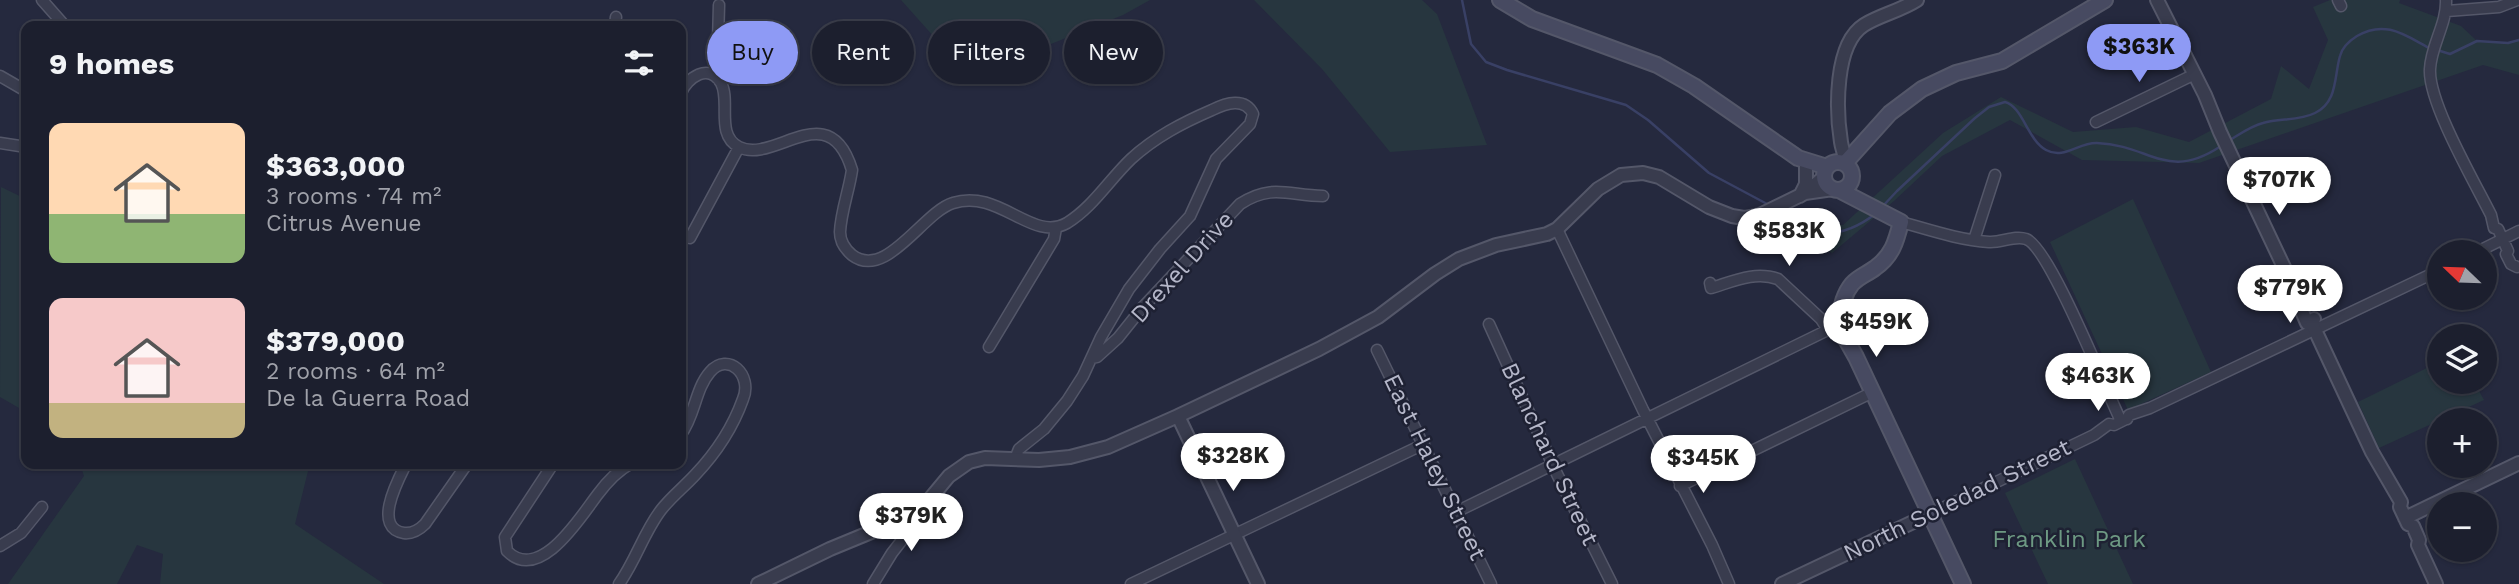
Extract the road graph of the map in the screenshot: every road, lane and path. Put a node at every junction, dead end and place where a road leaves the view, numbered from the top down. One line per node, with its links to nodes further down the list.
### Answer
1 (42, 0): 9 (street)
2 (1500, 0): 24 (main road)
3 (1917, 0): 19 (street)
4 (2105, 0): 18 (main road)
5 (2157, 0): 12 (street)
6 (2517, 0): 8 (street)
7 (719, 5): 10 (street)
8 (2447, 6): 33 (street)
9 (61, 21)
10 (719, 21)
11 (707, 74): 15 (street)
12 (2195, 74): 17 (street); 41 (street)
13 (0, 76): 16 (street)
14 (720, 84): 22 (street)
15 (686, 85)
16 (21, 88)
17 (2096, 122)
18 (1871, 135): 23 (main road); 25 (main road)
19 (1841, 142): 23 (street); 25 (street)
20 (0, 143): 21 (street)
21 (21, 147)
22 (739, 147): 30 (street); 34 (street)
23 (1856, 148): 25 (main road)
24 (1802, 162): 25 (main road); 27 (street)
25 (1837, 174): 27 (street); 29 (main road)
26 (1995, 175): 35 (street)
27 (1803, 194): 31 (street)
28 (1323, 196): 45 (street, Drexel Drive)
29 (1901, 222): 35 (street); 42 (main road)
30 (1056, 228): 43 (street); 45 (street)
31 (1557, 229): 47 (street); 48 (street)
32 (2519, 231): 33 (street)
33 (2500, 234): 36 (street); 37 (street)
34 (690, 238)
35 (1974, 240): 49 (street)
36 (2492, 240)
37 (2518, 270)
38 (2427, 276): 41 (street, North Soledad Street)
39 (1710, 283): 42 (street)
40 (1489, 324): 54 (street, Blanchard Street)
41 (2313, 327): 49 (street, North Soledad Street); 64 (street)
42 (1833, 328): 46 (main road); 48 (street)
43 (989, 347)
44 (1377, 350): 51 (street, East Haley Street)
45 (1092, 358): 52 (street)
46 (1873, 392): 59 (street); 63 (main road)
47 (1178, 416): 52 (street); 65 (street)
48 (1647, 419): 54 (street); 59 (street)
49 (2121, 422): 63 (street, North Soledad Street)
50 (686, 426): 68 (street)
51 (1424, 444): 61 (street, East Haley Street); 65 (street)
52 (1015, 459): 62 (street)
53 (2519, 463): 64 (street)
54 (1553, 465): 61 (street); 73 (street, Blanchard Street)
55 (404, 469): 56 (street)
56 (464, 469)
57 (550, 469): 58 (street)
58 (623, 469)
59 (1680, 486): 74 (street)
60 (42, 508): 66 (street)
61 (1458, 511): 67 (street, East Haley Street)
62 (915, 513): 69 (street); 70 (street)
63 (1930, 514): 75 (street, North Soledad Street); 76 (main road)
64 (2405, 517): 77 (street)
65 (1234, 535): 71 (street); 72 (street)
66 (0, 545)
67 (1489, 583)
68 (619, 584)
69 (758, 584)
70 (873, 584)
71 (1131, 584)
72 (1258, 584)
73 (1612, 584)
74 (1729, 584)
75 (1782, 584)
76 (1963, 584)
77 (2437, 584)

